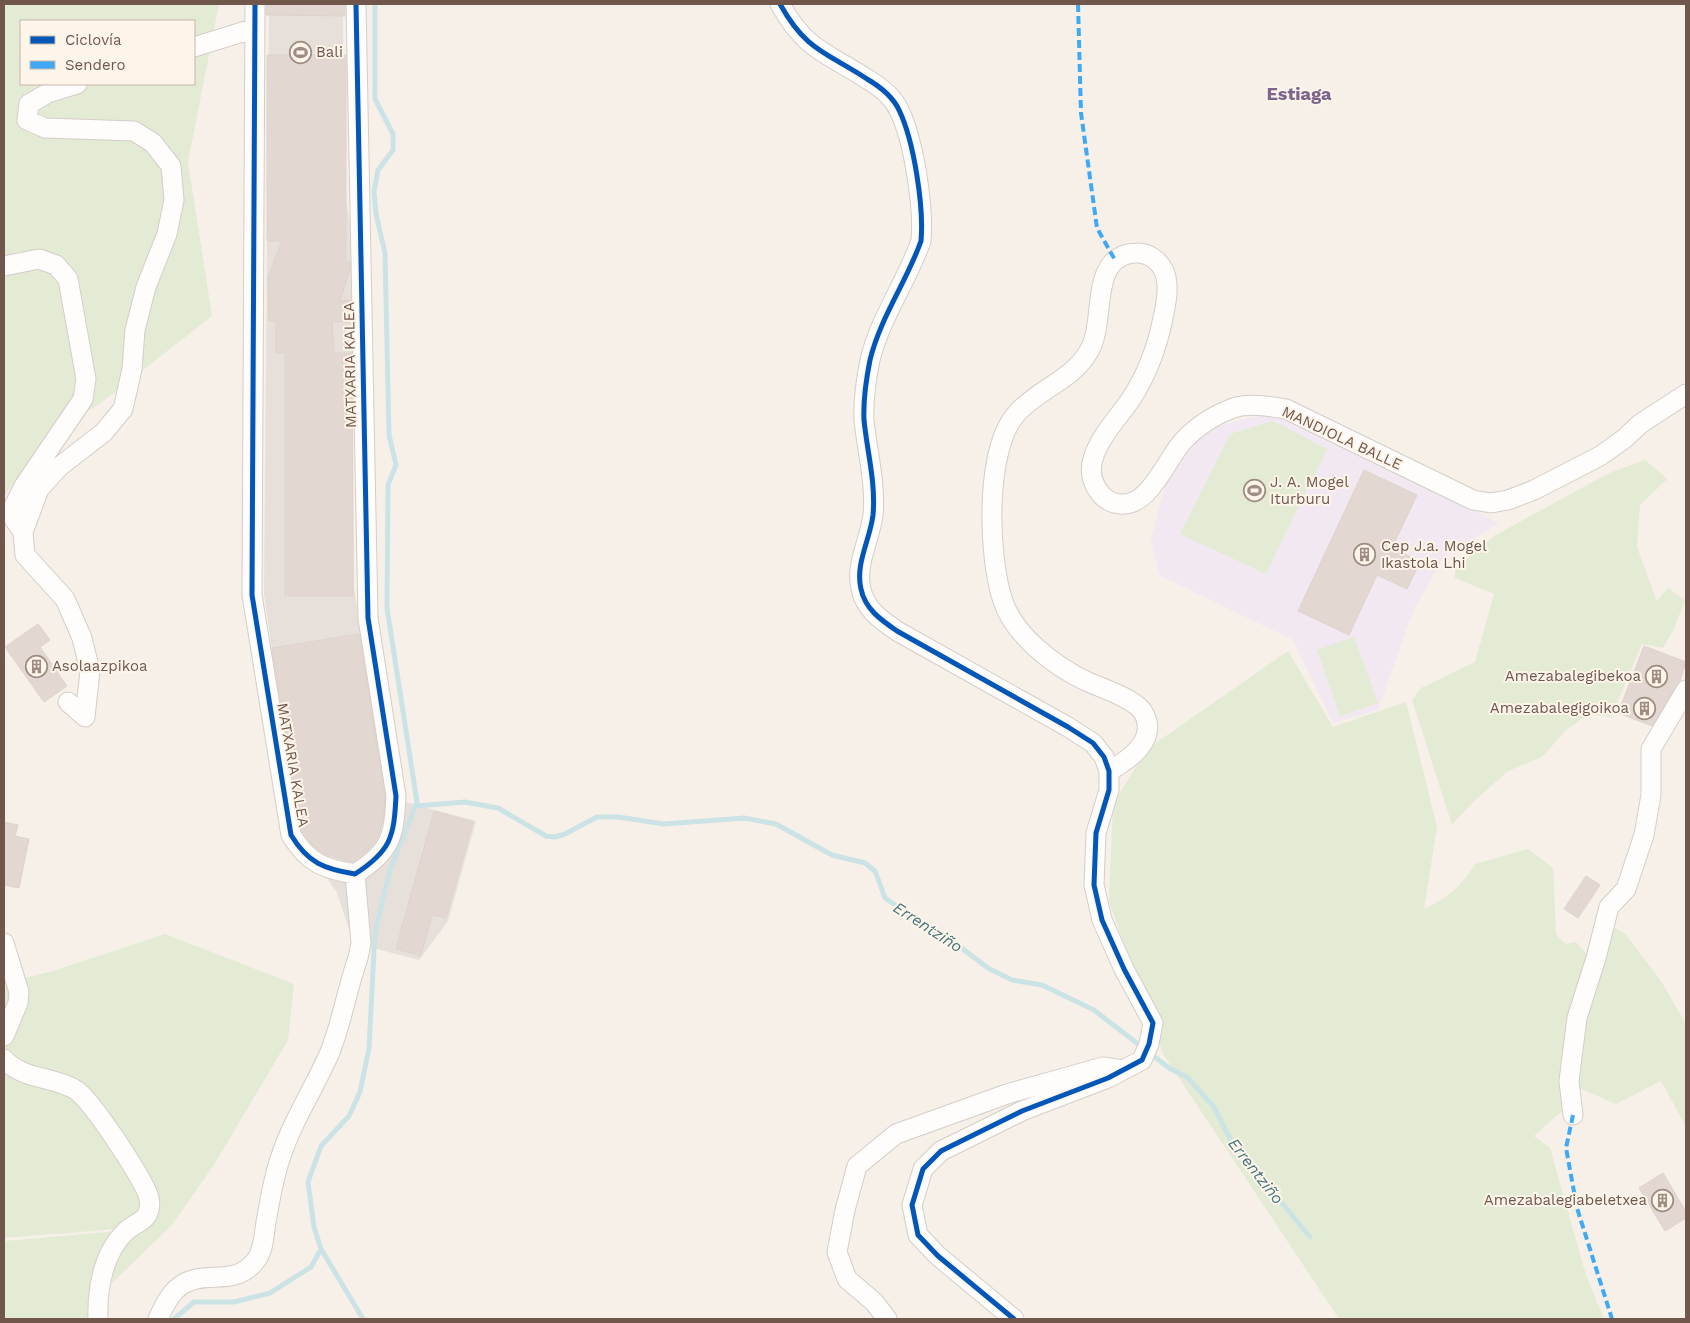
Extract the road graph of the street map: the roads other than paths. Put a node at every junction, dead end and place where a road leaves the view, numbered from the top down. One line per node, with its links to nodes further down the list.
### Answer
1 (255, 4): 4 (street, MATXARIA KALEA)
2 (356, 4): 13 (street, MATXARIA KALEA)
3 (780, 4): 12 (street)
4 (255, 28): 5 (street); 13 (street, MATXARIA KALEA)
5 (195, 47)
6 (73, 85): 9 (street)
7 (4, 266): 9 (street)
8 (1686, 394): 12 (street, MANDIOLA BALLE)
9 (23, 532): 11 (street)
10 (1686, 690): 18 (street)
11 (68, 702)
12 (1109, 771): 17 (street)
13 (355, 874): 20 (street)
14 (4, 943): 15 (street)
15 (4, 1036)
16 (4, 1059): 19 (street)
17 (1121, 1069): 21 (street); 22 (street)
18 (1573, 1115)
19 (98, 1319)
20 (158, 1319)
21 (887, 1319)
22 (1014, 1319)

